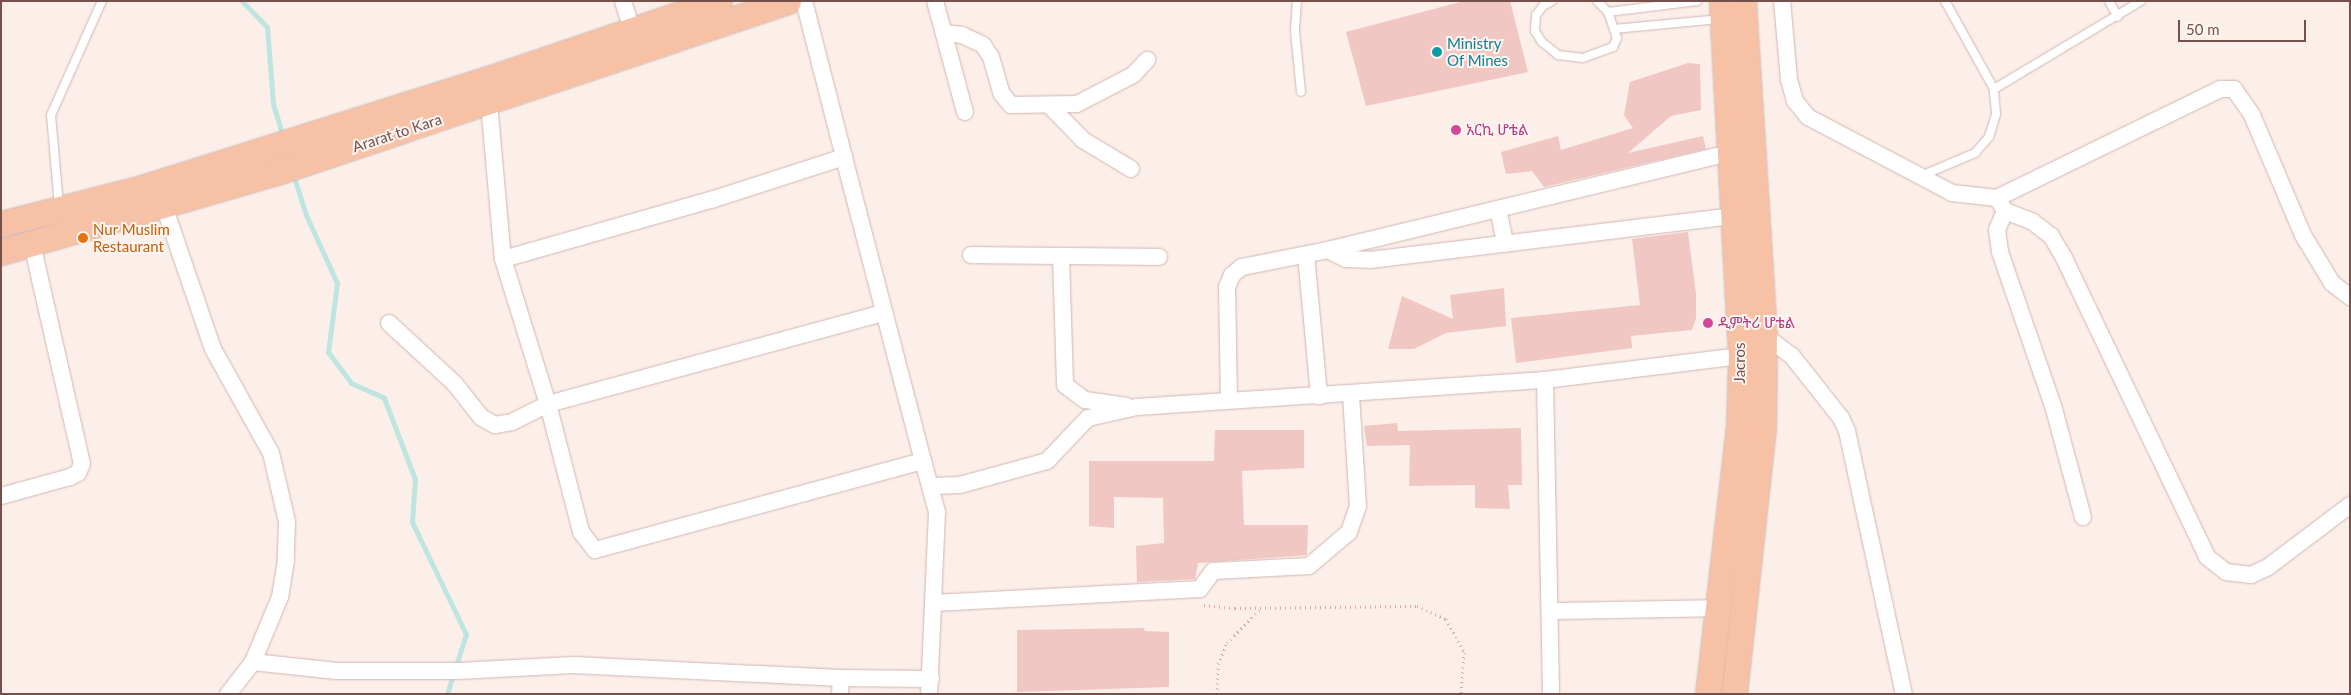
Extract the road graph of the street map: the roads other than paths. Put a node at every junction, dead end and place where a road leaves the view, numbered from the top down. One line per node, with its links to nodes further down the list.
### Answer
1 (102, 1): 36 (lane)
2 (623, 1): 20 (street)
3 (719, 1): 20 (main road, Ararat to Kara)
4 (788, 1): 26 (main road, Ararat to Kara)
5 (804, 1): 30 (street)
6 (936, 1): 21 (street)
7 (1297, 1): 25 (lane)
8 (1552, 1): 19 (lane)
9 (1597, 1): 17 (lane)
10 (1697, 1): 17 (lane)
11 (1743, 1): 51 (main road, Jacros)
12 (1782, 1): 32 (street)
13 (1945, 1): 24 (lane)
14 (2109, 1): 18 (lane)
15 (2142, 1): 18 (lane)
16 (1722, 10): 19 (lane); 29 (main road, Jacros)
17 (1608, 12): 19 (lane)
18 (2118, 17): 24 (lane)
19 (1614, 29)
20 (632, 30): 23 (main road, Ararat to Kara)
21 (944, 33): 27 (street); 28 (street)
22 (1147, 60): 27 (street)
23 (488, 79): 26 (street); 36 (main road, Ararat to Kara)
24 (1994, 89): 32 (lane)
25 (1301, 92)
26 (488, 104): 34 (main road, Ararat to Kara); 47 (street)
27 (1049, 105): 31 (street)
28 (965, 112)
29 (1730, 153): 35 (street); 37 (main road, Jacros)
30 (844, 157): 47 (street); 49 (street)
31 (1131, 168)
32 (1919, 177): 33 (street)
33 (2001, 204): 48 (street); 63 (street); 64 (street)
34 (164, 206): 40 (main road, Ararat to Kara); 68 (street)
35 (1498, 209): 39 (street); 41 (street)
36 (60, 210): 38 (main road, Ararat to Kara)
37 (1736, 216): 39 (street); 52 (main road, Jacros)
38 (1, 224)
39 (1505, 243): 41 (street)
40 (32, 244): 42 (main road, Ararat to Kara); 62 (street)
41 (1328, 250): 44 (street)
42 (1, 252)
43 (971, 255): 45 (street)
44 (1306, 255): 55 (street); 56 (street)
45 (1060, 256): 46 (street); 58 (street)
46 (1159, 257)
47 (503, 259): 57 (street)
48 (2350, 297)
49 (884, 313): 57 (street); 60 (street)
50 (389, 323): 57 (street)
51 (1764, 334): 59 (main road, Jacros); 75 (street)
52 (1741, 356): 53 (street); 59 (main road, Jacros)
53 (1545, 380): 54 (street); 67 (street)
54 (1351, 394): 55 (street); 65 (street)
55 (1319, 396): 56 (street)
56 (1229, 400): 58 (street)
57 (548, 404): 60 (street)
58 (1137, 407): 61 (street)
59 (1751, 429): 66 (main road, Jacros); 74 (main road, Jacros)
60 (923, 461): 61 (street)
61 (930, 486): 65 (street)
62 (1, 496)
63 (2350, 505)
64 (2083, 517)
65 (934, 603): 70 (street)
66 (1718, 608): 67 (street); 73 (main road, Jacros)
67 (1550, 611): 72 (street)
68 (253, 662): 69 (street); 71 (street)
69 (841, 686): 70 (street)
70 (930, 686)
71 (228, 694)
72 (1551, 694)
73 (1708, 694)
74 (1734, 694)
75 (1904, 694)

